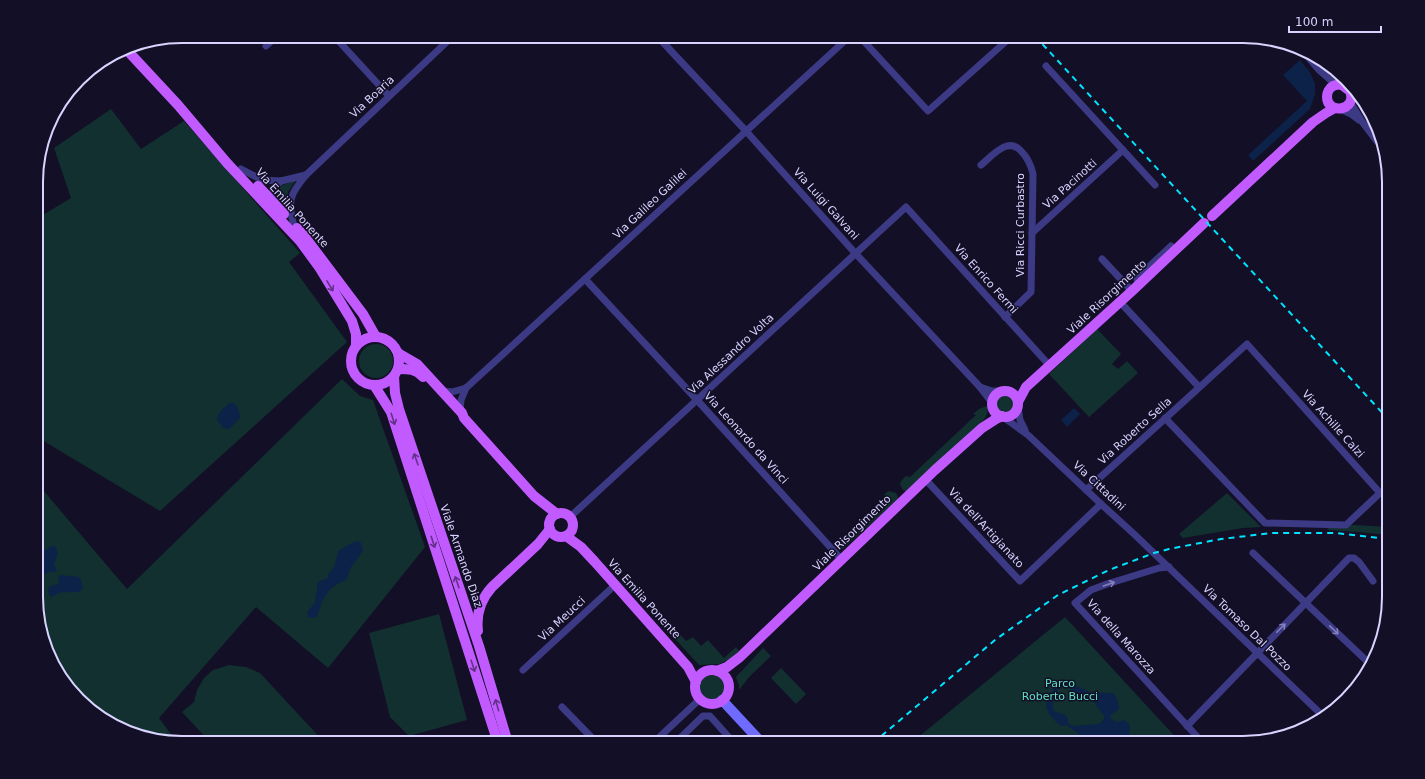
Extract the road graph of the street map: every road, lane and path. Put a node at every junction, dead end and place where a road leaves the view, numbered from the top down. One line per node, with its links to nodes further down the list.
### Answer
1 (269, 43): 8 (street)
2 (340, 43): 14 (street)
3 (446, 43): 14 (street, Via Boaria)
4 (664, 43): 21 (street, Via Luigi Galvani)
5 (842, 43): 21 (street, Via Galileo Galilei)
6 (865, 43): 7 (street)
7 (1004, 43)
8 (266, 46)
9 (130, 53): 17 (main road, Via Emilia Ponente)
10 (1311, 61): 12 (street)
11 (1046, 66): 23 (street)
12 (1319, 70): 13 (street); 15 (street)
13 (1341, 84): 15 (main road)
14 (389, 96): 26 (street, Via Boaria)
15 (1327, 96): 18 (main road); 19 (main road)
16 (1352, 96): 18 (main road); 20 (street)
17 (178, 105): 25 (main road, Via Emilia Ponente); 31 (main road, Via Emilia Ponente)
18 (1337, 109): 19 (main road); 20 (street)
19 (1313, 122): 32 (main road)
20 (1363, 123): 22 (street)
21 (746, 131): 37 (street, Via Luigi Galvani); 39 (street, Via Galileo Galilei)
22 (1376, 140)
23 (1123, 150): 28 (street); 35 (street, Via Pacinotti)
24 (981, 165): 35 (street, Via Ricci Curbastro)
25 (241, 169): 27 (street, Via Boaria); 29 (main road, Via Emilia Ponente)
26 (306, 174): 27 (street, Via Boaria); 34 (street, Via Boaria)
27 (281, 182): 29 (street)
28 (1155, 184)
29 (269, 198): 31 (street); 34 (main road, Via Emilia Ponente)
30 (906, 207): 37 (street, Via Alessandro Volta); 43 (street, Via Enrico Fermi)
31 (272, 211): 46 (main road, Via Emilia Ponente, one-way to 46)
32 (1212, 216)
33 (1204, 223): 40 (main road, Viale Risorgimento)
34 (294, 226): 44 (main road, Via Emilia Ponente)
35 (1032, 233): 43 (street, Via Ricci Curbastro)
36 (1171, 246): 40 (street)
37 (856, 254): 51 (street, Via Luigi Galvani); 57 (street, Via Alessandro Volta)
38 (1102, 259): 41 (street)
39 (585, 280): 54 (street, Via Galileo Galilei); 57 (street, Via Leonardo da Vinci)
40 (1139, 284): 41 (main road, Viale Risorgimento)
41 (1132, 292): 42 (main road, Viale Risorgimento)
42 (1120, 302): 48 (main road, Viale Risorgimento); 53 (street)
43 (1005, 316): 48 (street, Via Enrico Fermi)
44 (376, 337): 46 (main road); 47 (main road)
45 (1247, 344): 53 (street, Via Roberto Sella); 62 (street, Via Achille Calzi)
46 (356, 346): 50 (main road)
47 (398, 353): 49 (main road); 55 (main road)
48 (1050, 366): 52 (main road, Viale Risorgimento)
49 (396, 372): 50 (main road); 60 (main road); 78 (main road, Viale Armando Diaz, one-way to 49)
50 (374, 385): 93 (main road, Viale Armando Diaz, one-way to 93)
51 (980, 387): 56 (street); 59 (street, Via Luigi Galvani)
52 (1026, 387): 56 (main road, Viale Risorgimento); 58 (main road, Viale Risorgimento)
53 (1199, 387): 62 (street, Via Roberto Sella)
54 (466, 388): 55 (street); 60 (street)
55 (442, 391): 60 (main road)
56 (1006, 391): 58 (main road); 59 (main road)
57 (697, 400): 68 (street, Via Alessandro Volta); 73 (street, Via Leonardo da Vinci)
58 (1018, 405): 61 (main road); 64 (street, Via Cittadini)
59 (993, 406): 61 (main road); 63 (main road, Viale Risorgimento)
60 (462, 415): 69 (main road)
61 (1003, 417): 63 (main road, Viale Risorgimento); 64 (street, Via Cittadini)
62 (1165, 418): 66 (street, Via Roberto Sella)
63 (982, 428): 65 (main road, Viale Risorgimento)
64 (1028, 435): 66 (street, Via Cittadini)
65 (925, 479): 67 (street, Via dell'Artigianato); 73 (main road, Viale Risorgimento)
66 (1086, 490): 67 (street, Via Cittadini)
67 (1101, 504): 71 (street, Via Cittadini)
68 (570, 517): 69 (main road); 70 (main road)
69 (553, 525): 70 (main road); 78 (main road)
70 (569, 534): 76 (main road, Via Emilia Ponente)
71 (1154, 553): 74 (street, Via Tomaso Dal Pozzo)
72 (1253, 553): 77 (street)
73 (841, 559): 80 (main road, Viale Risorgimento)
74 (1169, 567): 79 (street, Via Tomaso Dal Pozzo); 92 (street, Via della Marozza, one-way to 74)
75 (1373, 581): 77 (street)
76 (615, 585): 82 (main road, Via Emilia Ponente); 83 (street, Via Meucci)
77 (1306, 603): 79 (street, one-way to 77); 81 (street, one-way to 81)
78 (479, 646): 94 (main road, Viale Armando Diaz, one-way to 78)
79 (1257, 653): 91 (street, Via Tomaso Dal Pozzo); 92 (street)
80 (740, 657): 84 (main road, Viale Risorgimento); 86 (main road, Viale Risorgimento)
81 (1367, 661)
82 (688, 667): 85 (main road, Via Emilia Ponente); 87 (main road, Via Emilia Ponente)
83 (523, 670)
84 (717, 672): 85 (main road); 86 (main road)
85 (703, 673): 87 (main road)
86 (727, 681): 89 (main road)
87 (696, 682): 88 (main road)
88 (700, 699): 89 (main road); 96 (street)
89 (722, 700): 99 (main road)
90 (562, 707): 95 (street)
91 (1320, 713)
92 (1187, 726): 100 (street, Via della Marozza)
93 (496, 736)
94 (506, 736)
95 (590, 736)
96 (660, 736)
97 (682, 736): 98 (street)
98 (728, 736)
99 (755, 736)
100 (1196, 736)

